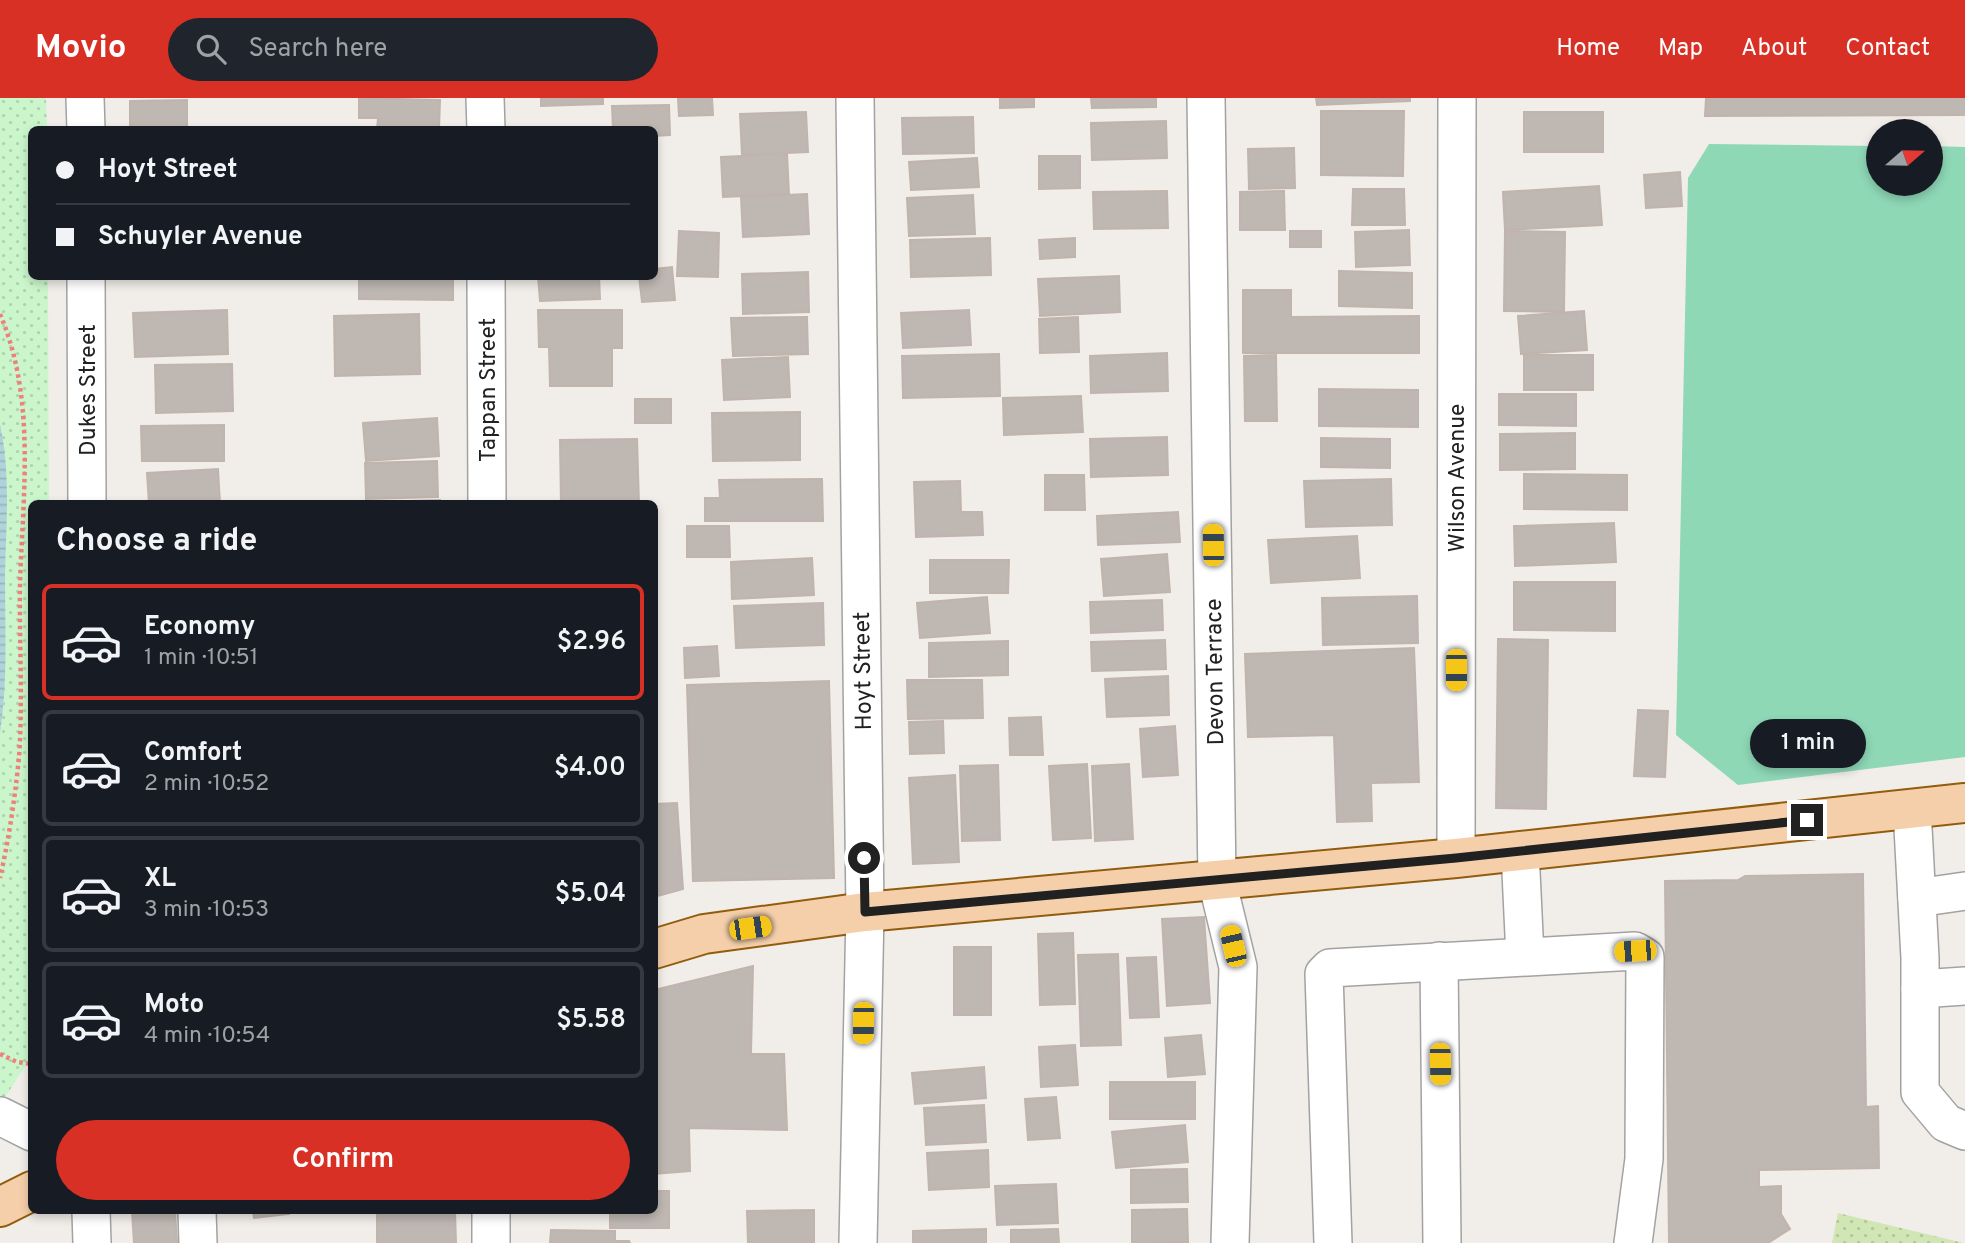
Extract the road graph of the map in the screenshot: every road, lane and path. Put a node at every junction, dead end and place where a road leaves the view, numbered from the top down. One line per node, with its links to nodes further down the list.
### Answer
1 (85, 98): 6 (street)
2 (485, 98): 7 (street)
3 (855, 98): 21 (street, Hoyt Street)
4 (1206, 98): 18 (street, Devon Terrace)
5 (1457, 98): 16 (street, Wilson Avenue)
6 (86, 126)
7 (486, 126)
8 (86, 280): 11 (street, Dukes Street)
9 (486, 280): 12 (street, Tappan Street)
10 (0, 314): 17 (path)
11 (87, 500)
12 (487, 500)
13 (1965, 803): 14 (main road)
14 (1912, 808): 15 (main road); 20 (street)
15 (1520, 851): 16 (main road); 23 (street)
16 (1456, 858): 18 (main road)
17 (0, 878)
18 (1217, 881): 21 (main road); 41 (street, Devon Terrace)
19 (1965, 891): 20 (street)
20 (1917, 898): 26 (street)
21 (865, 912): 22 (main road); 40 (street, Hoyt Street)
22 (658, 948)
23 (1525, 957): 24 (street); 44 (street)
24 (1438, 961): 42 (street); 43 (street)
25 (1965, 986): 26 (street)
26 (1920, 989): 31 (street)
27 (0, 1054): 28 (path)
28 (28, 1063)
29 (0, 1116): 30 (street)
30 (28, 1130)
31 (1965, 1131)
32 (28, 1193): 33 (main road)
33 (0, 1207)
34 (91, 1214): 37 (street)
35 (197, 1214): 38 (street)
36 (491, 1214): 39 (street)
37 (92, 1243)
38 (198, 1243)
39 (491, 1243)
40 (858, 1243)
41 (1230, 1243)
42 (1333, 1243)
43 (1442, 1243)
44 (1633, 1243)

